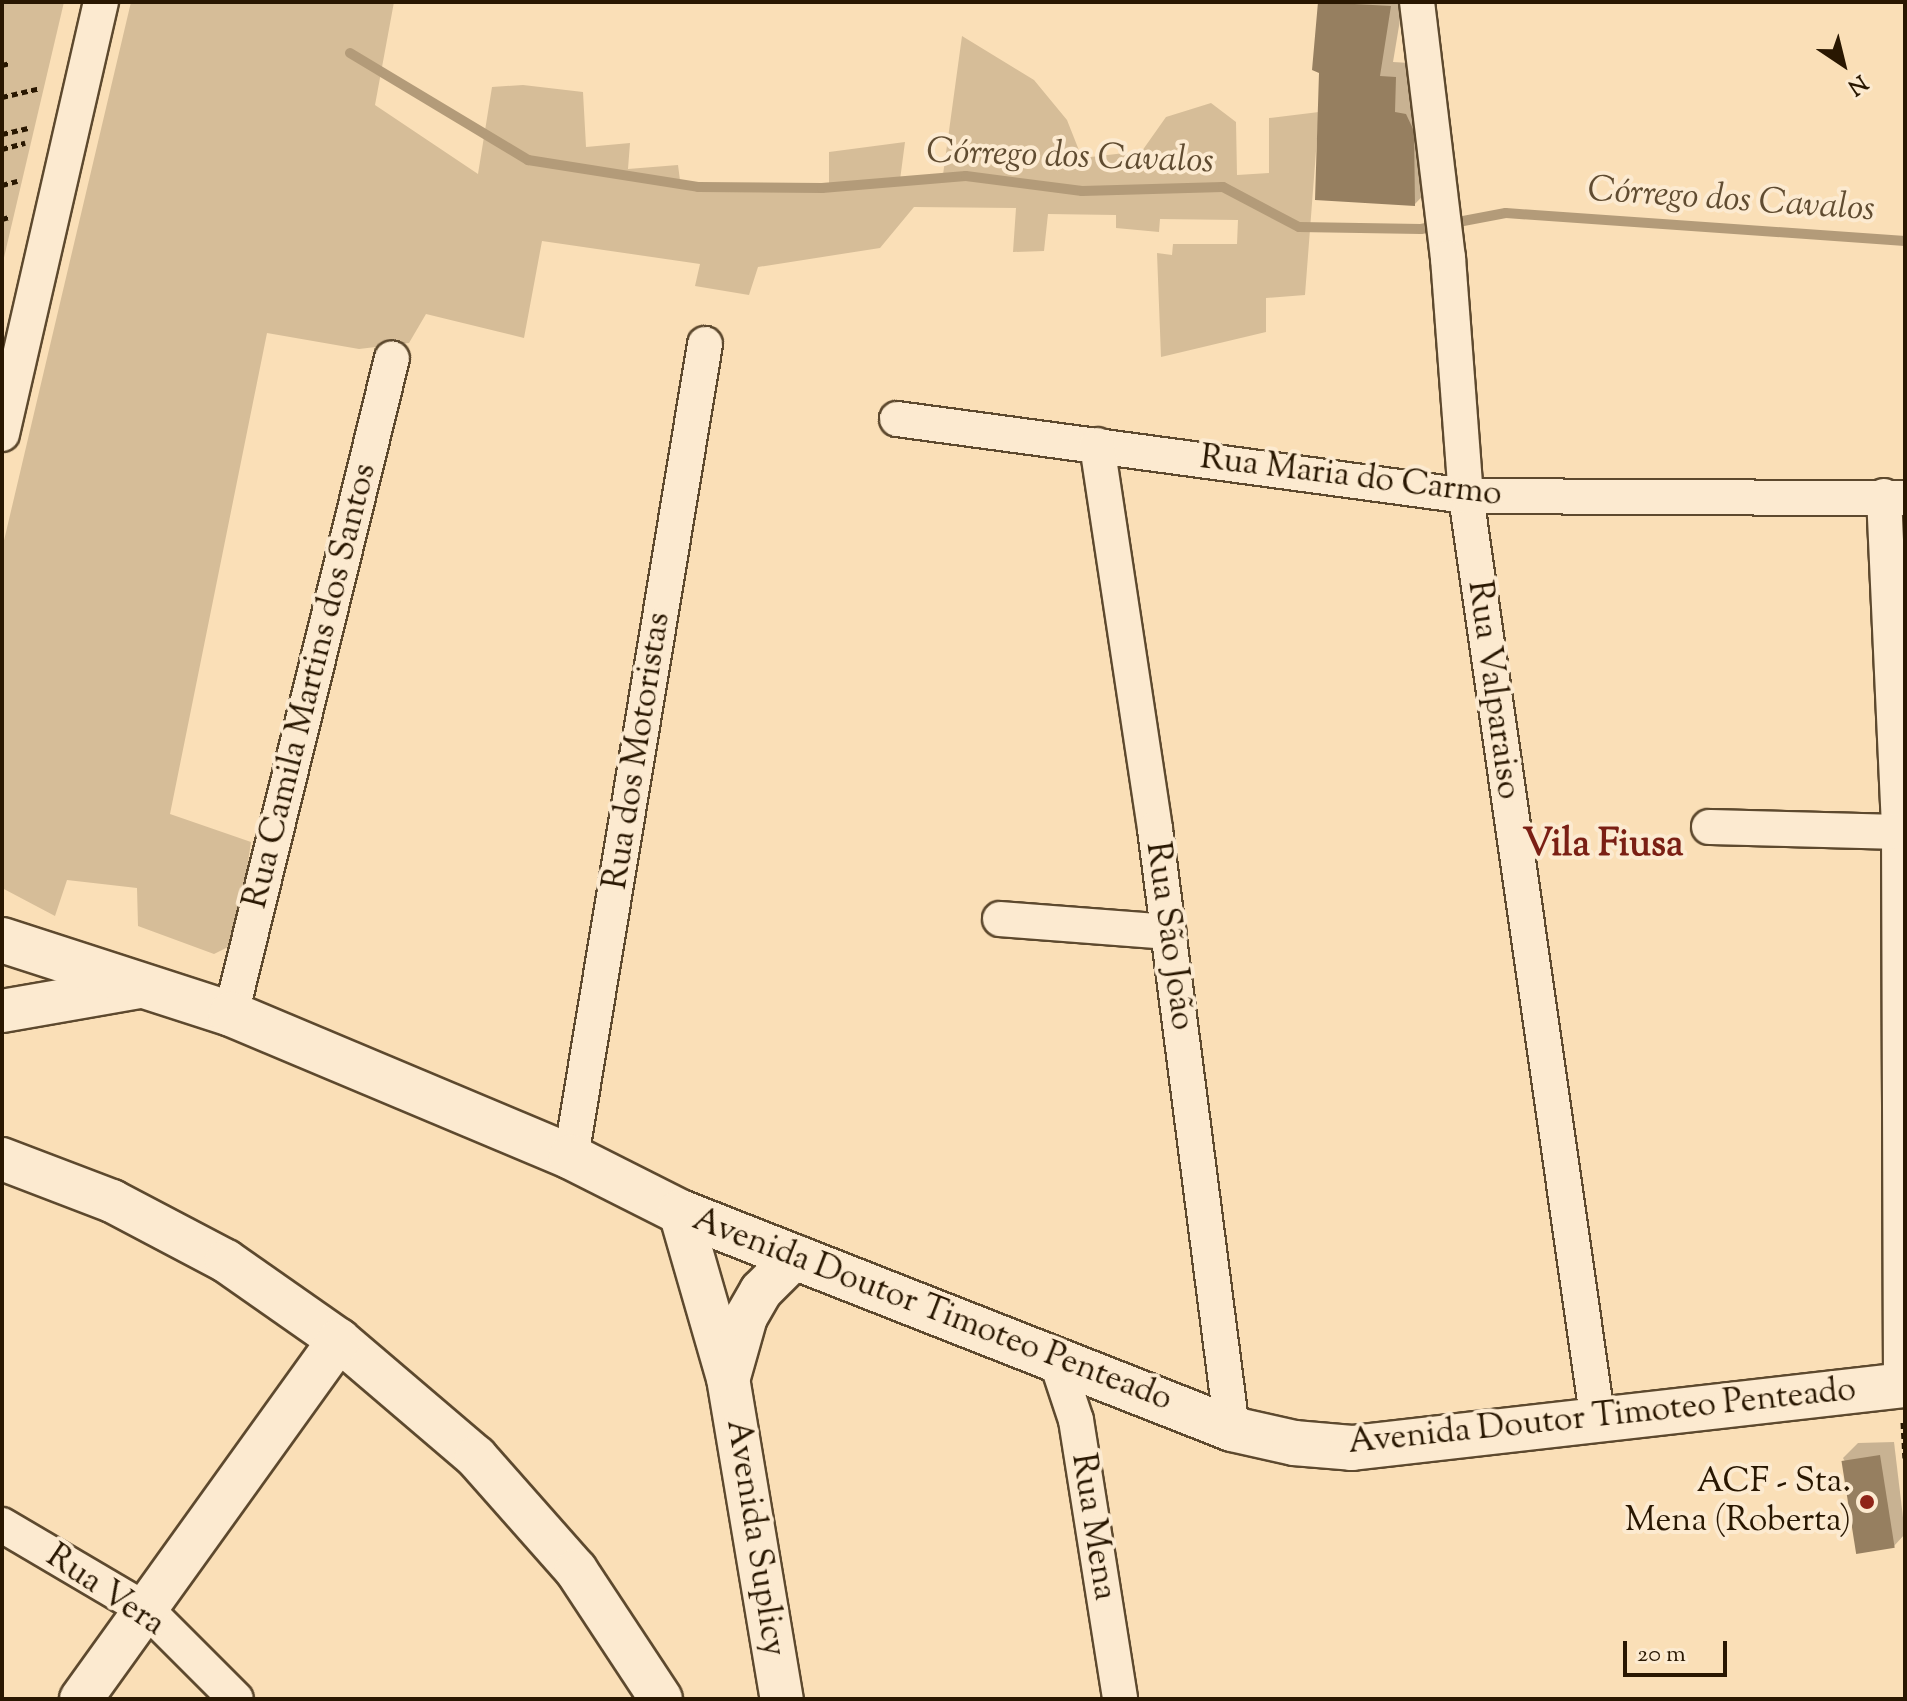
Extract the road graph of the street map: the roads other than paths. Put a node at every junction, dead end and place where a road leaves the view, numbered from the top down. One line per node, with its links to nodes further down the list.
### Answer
1 (101, 2): 6 (street)
2 (1417, 2): 8 (street, Rua Valparaiso)
3 (705, 344): 18 (street, Rua dos Motoristas)
4 (392, 358): 17 (street, Rua Camila Martins dos Santos)
5 (897, 419): 7 (street, Rua Maria do Carmo)
6 (2, 434)
7 (1097, 445): 8 (street, Rua Maria do Carmo); 13 (street, Rua São João)
8 (1466, 496): 9 (street, Rua Maria do Carmo); 26 (street, Rua Valparaiso)
9 (1895, 497): 11 (street)
10 (1709, 827): 11 (street)
11 (1902, 832): 25 (street)
12 (1000, 919): 13 (street)
13 (1168, 932): 27 (street, Rua São João)
14 (2, 940): 15 (main road, Avenida Doutor Timoteo Penteado)
15 (145, 986): 16 (street); 17 (main road, Avenida Doutor Timoteo Penteado)
16 (2, 1011)
17 (231, 1014): 18 (main road, Avenida Doutor Timoteo Penteado)
18 (571, 1157): 20 (main road, Avenida Doutor Timoteo Penteado)
19 (2, 1159): 22 (street)
20 (680, 1212): 21 (main road, Avenida Doutor Timoteo Penteado); 24 (street, Avenida Suplicy)
21 (796, 1256): 23 (main road, Avenida Doutor Timoteo Penteado); 24 (street, Avenida Suplicy)
22 (339, 1340): 29 (street); 32 (street)
23 (1055, 1357): 27 (main road, Avenida Doutor Timoteo Penteado); 34 (street, Rua Mena)
24 (728, 1378): 33 (street, Avenida Suplicy)
25 (1903, 1385): 26 (main road, Avenida Doutor Timoteo Penteado)
26 (1598, 1422): 27 (main road, Avenida Doutor Timoteo Penteado)
27 (1232, 1429)
28 (2, 1525): 29 (street, Rua Vera)
29 (148, 1611): 30 (street); 31 (street, Rua Vera)
30 (81, 1699)
31 (236, 1699)
32 (661, 1699)
33 (782, 1699)
34 (1120, 1699)

